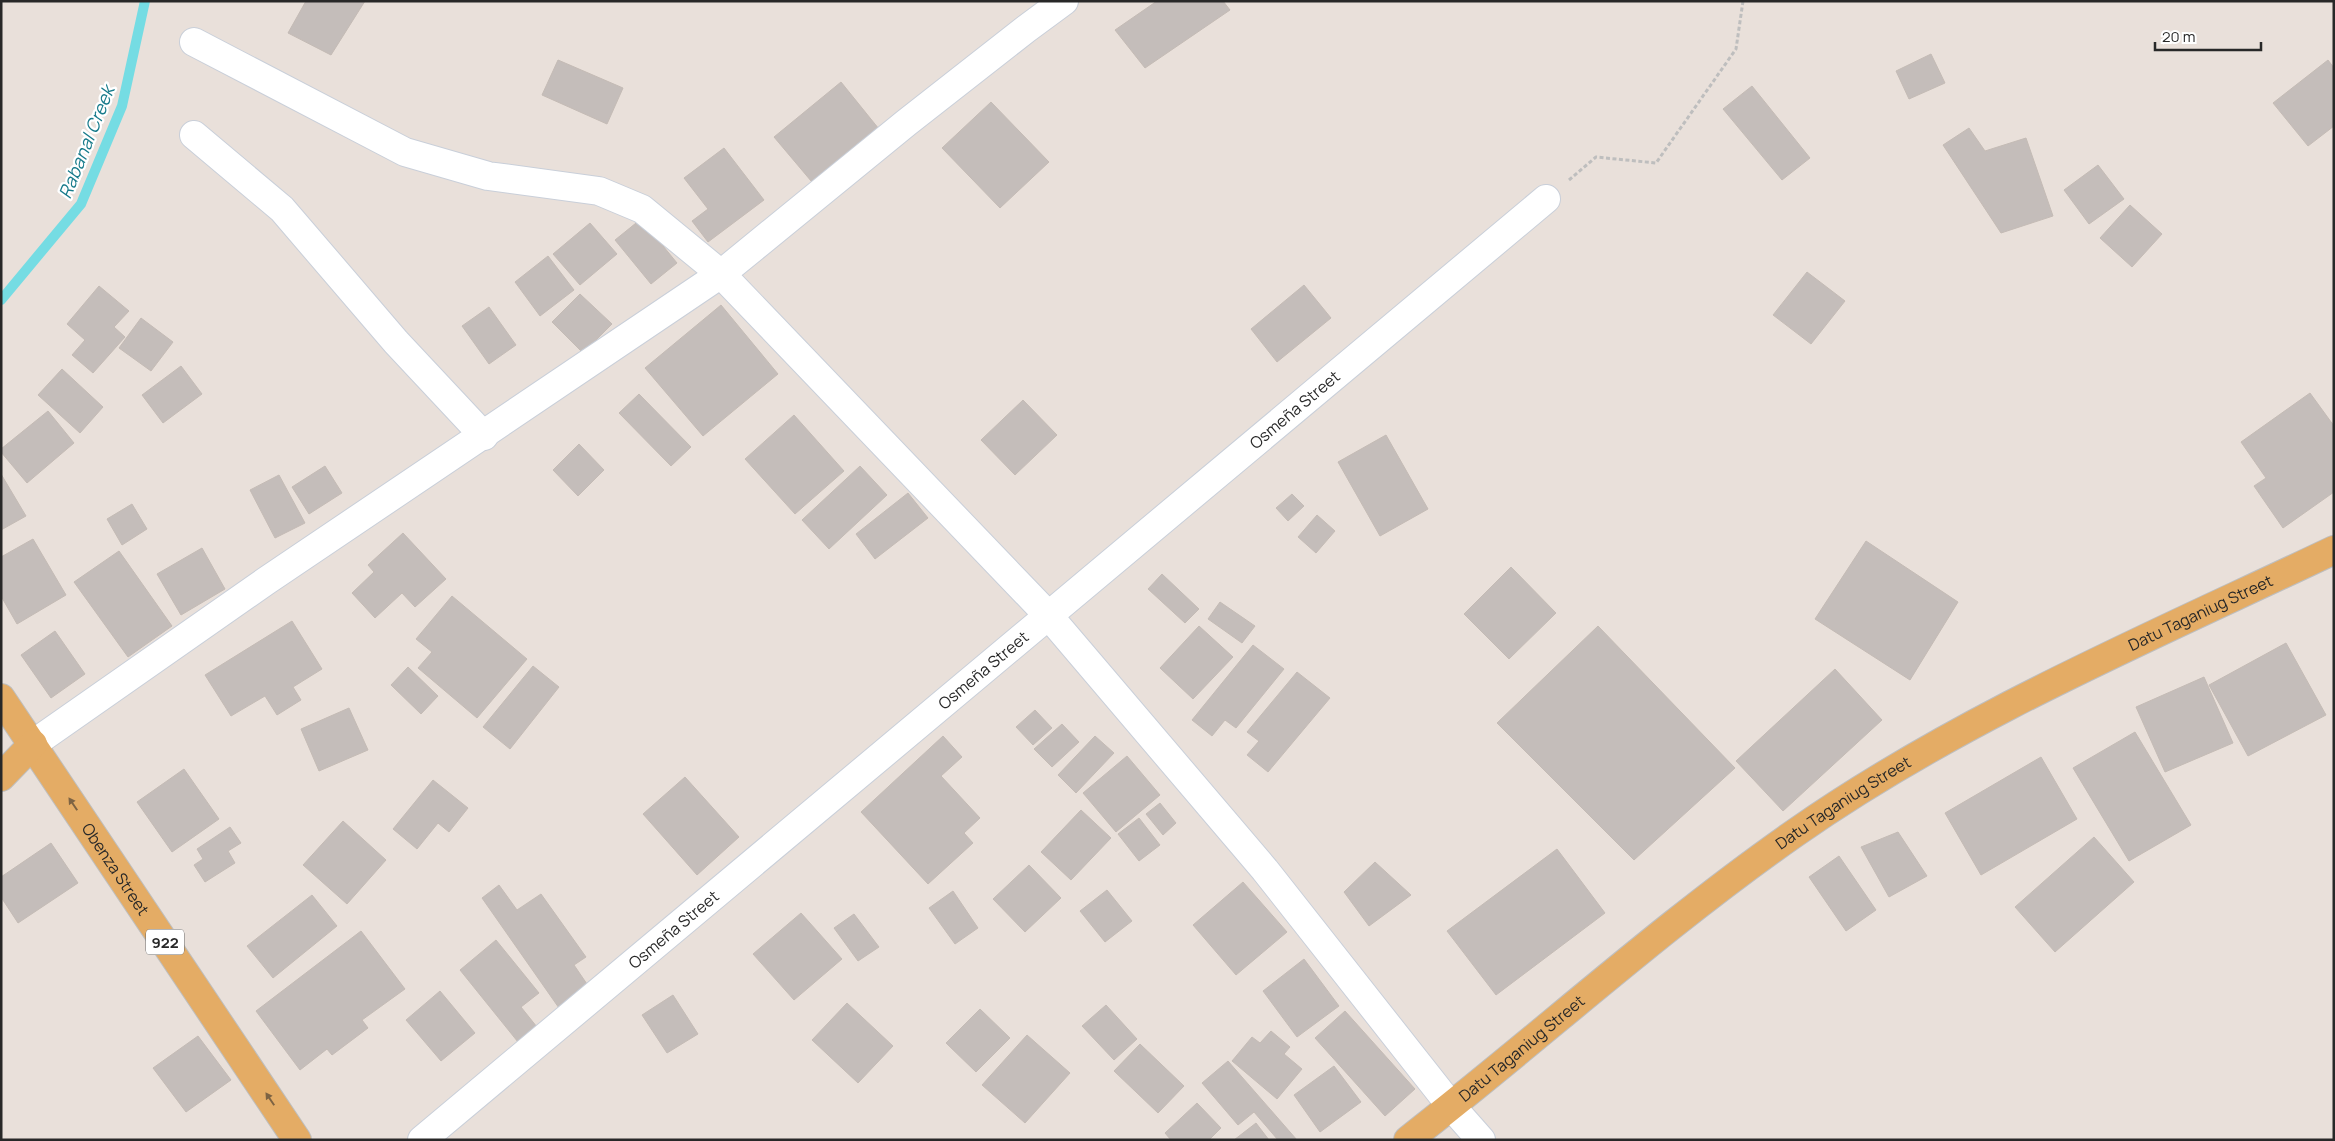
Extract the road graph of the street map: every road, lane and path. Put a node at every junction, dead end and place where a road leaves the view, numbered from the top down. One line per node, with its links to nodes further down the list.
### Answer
1 (1064, 1): 6 (street)
2 (1743, 1): 5 (path)
3 (194, 42): 6 (street)
4 (194, 135): 7 (street)
5 (1546, 199): 9 (street, Osmeña Street)
6 (721, 274): 7 (street); 9 (street)
7 (484, 436): 11 (street)
8 (2334, 550): 13 (main road, Datu Taganiug Street)
9 (1048, 615): 13 (street); 15 (street, Osmeña Street)
10 (1, 698): 11 (main road, Obenza Street / 922)
11 (33, 744): 12 (main road); 14 (main road, Obenza Street / 922, one-way to 11)
12 (1, 777)
13 (1451, 1106): 16 (main road, Datu Taganiug Street); 17 (street)
14 (297, 1140)
15 (422, 1140)
16 (1408, 1140)
17 (1481, 1140)

